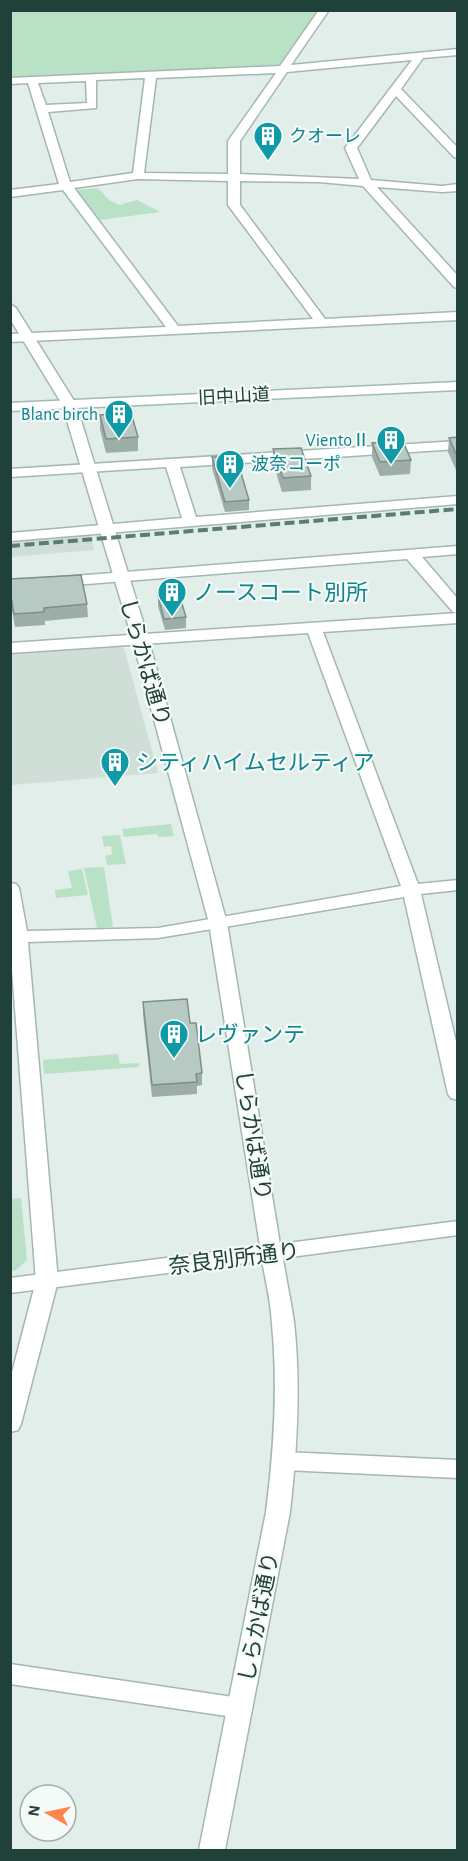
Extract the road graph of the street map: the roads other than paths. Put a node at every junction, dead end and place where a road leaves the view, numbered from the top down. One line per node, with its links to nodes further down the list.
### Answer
1 (324, 10): 4 (street)
2 (458, 52): 3 (street)
3 (420, 56): 4 (street); 9 (street)
4 (285, 69): 5 (street); 13 (street)
5 (151, 75): 6 (street); 12 (street)
6 (92, 78): 7 (street); 10 (street)
7 (32, 80): 8 (street); 10 (street)
8 (10, 81)
9 (395, 89): 11 (street); 14 (street)
10 (41, 109): 15 (street)
11 (458, 155)
12 (138, 176): 13 (street); 15 (street)
13 (235, 177): 14 (street); 21 (street)
14 (366, 182): 16 (street); 18 (street)
15 (66, 186): 17 (street); 22 (street)
16 (458, 188)
17 (10, 194)
18 (458, 284)
19 (10, 308): 23 (street, しらかば通り)
20 (458, 316): 21 (street)
21 (321, 322): 22 (street)
22 (174, 329): 23 (street)
23 (28, 337): 24 (street); 26 (street, しらかば通り)
24 (10, 338)
25 (458, 386): 26 (street, 旧中山道)
26 (69, 404): 27 (street, 旧中山道); 30 (street, しらかば通り)
27 (10, 407)
28 (458, 445): 29 (street)
29 (172, 464): 30 (street); 33 (street)
30 (89, 469): 31 (street); 34 (street, しらかば通り)
31 (10, 473)
32 (458, 500): 33 (street)
33 (190, 522): 34 (street)
34 (107, 529): 35 (street); 38 (street, しらかば通り)
35 (10, 537)
36 (458, 549): 37 (street)
37 (410, 554): 38 (street); 40 (street)
38 (122, 577): 39 (street); 43 (street, しらかば通り)
39 (10, 586)
40 (458, 609)
41 (458, 618): 42 (street)
42 (314, 629): 43 (street); 47 (street)
43 (141, 638): 44 (street); 48 (street, しらかば通り)
44 (10, 648)
45 (458, 885): 47 (street)
46 (10, 888): 49 (street)
47 (411, 890): 48 (street); 50 (street)
48 (219, 922): 49 (street); 52 (street, しらかば通り)
49 (15, 937): 53 (street)
50 (458, 1094)
51 (458, 1228): 52 (street, 奈良別所通り)
52 (274, 1254): 53 (street, 奈良別所通り); 56 (street, しらかば通り)
53 (47, 1281): 54 (street, 奈良別所通り); 55 (street)
54 (10, 1286)
55 (11, 1418)
56 (284, 1461): 57 (street); 59 (street, しらかば通り)
57 (458, 1469)
58 (10, 1674): 59 (street)
59 (240, 1708): 60 (street, しらかば通り)
60 (212, 1851)

